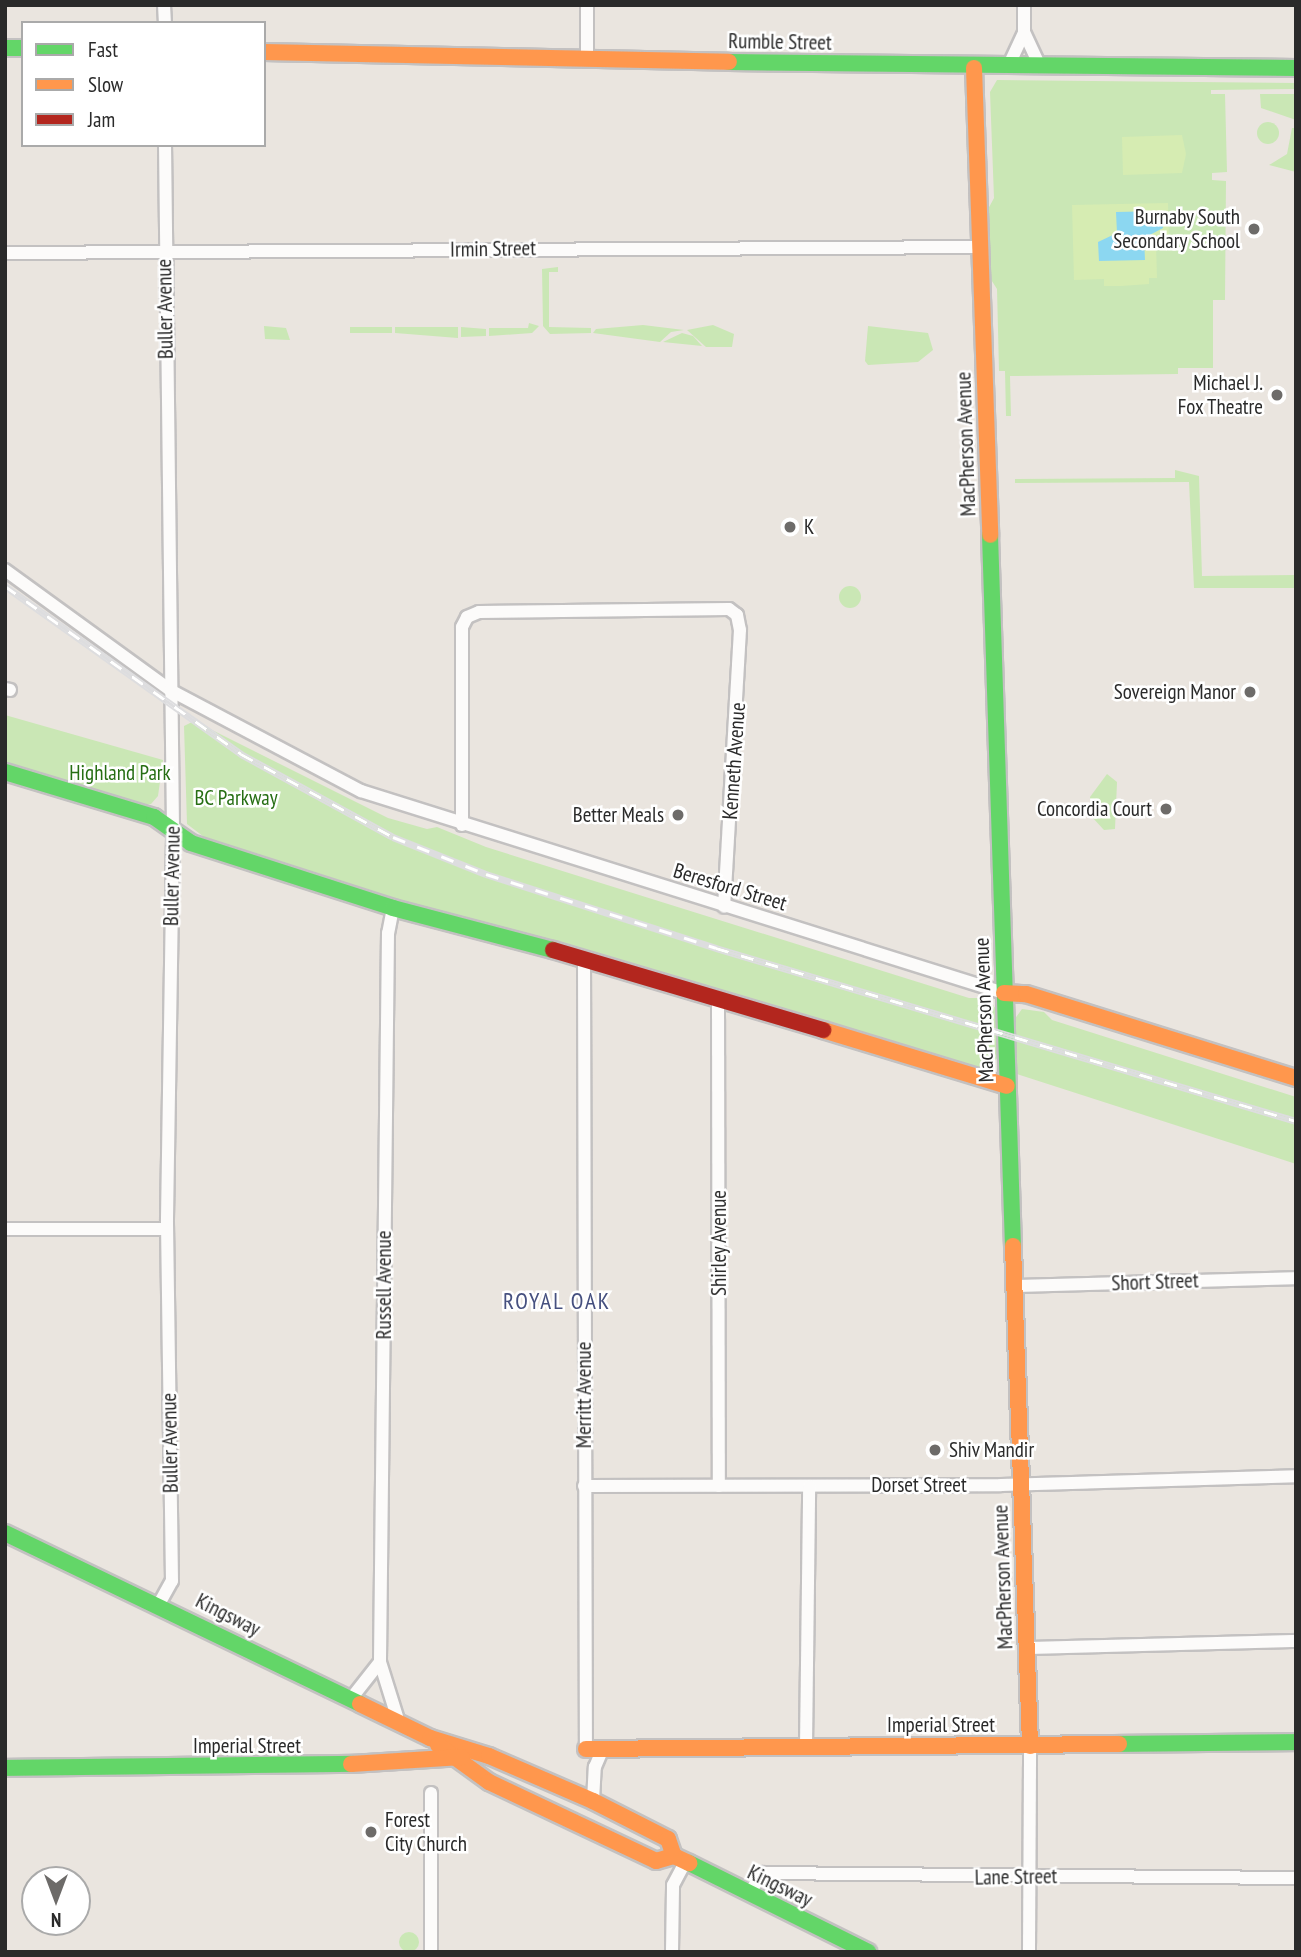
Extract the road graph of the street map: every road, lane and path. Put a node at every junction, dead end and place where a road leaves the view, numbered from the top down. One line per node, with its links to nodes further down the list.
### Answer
1 (587, 5): 5 (street)
2 (1024, 5): 3 (street)
3 (1024, 32): 6 (street); 7 (street)
4 (266, 52): 5 (street, Rumble Street)
5 (587, 59): 8 (street, Rumble Street)
6 (1040, 66): 7 (street, Rumble Street); 9 (street, Rumble Street)
7 (1008, 67): 8 (street, Rumble Street)
8 (974, 68): 11 (street, MacPherson Avenue)
9 (1296, 68)
10 (165, 147): 12 (street, Buller Avenue)
11 (980, 247): 12 (street, Irmin Street); 22 (street, MacPherson Avenue)
12 (165, 250): 13 (street, Irmin Street); 15 (street, Buller Avenue)
13 (5, 253)
14 (5, 570): 15 (street, Beresford Street)
15 (170, 690): 17 (street, Beresford Street); 18 (street, Buller Avenue)
16 (5, 772): 18 (street)
17 (462, 825): 19 (street, Beresford Street); 19 (street, Kenneth Avenue)
18 (173, 828): 20 (street); 27 (street, Buller Avenue)
19 (724, 907): 22 (street, Beresford Street)
20 (393, 908): 21 (street); 39 (street, Russell Avenue)
21 (584, 958): 23 (street); 32 (street, Merritt Avenue)
22 (1004, 993): 24 (street, Beresford Street); 25 (street, MacPherson Avenue)
23 (718, 1000): 25 (street); 33 (street, Shirley Avenue)
24 (1296, 1079)
25 (1007, 1086): 29 (street, MacPherson Avenue)
26 (5, 1229): 27 (street)
27 (167, 1229): 36 (street, Buller Avenue)
28 (1296, 1278): 29 (street, Short Street)
29 (1014, 1286): 31 (street, MacPherson Avenue)
30 (1296, 1476): 31 (street, Dorset Street)
31 (1021, 1485): 34 (street, Dorset Street); 38 (street, MacPherson Avenue)
32 (584, 1486): 33 (street, Dorset Street); 46 (street, Merritt Avenue)
33 (719, 1486): 34 (street, Dorset Street)
34 (809, 1486): 44 (street)
35 (9, 1540): 36 (street, Kingsway)
36 (159, 1604): 40 (street, Kingsway)
37 (1296, 1641): 38 (street)
38 (1026, 1648): 45 (street, MacPherson Avenue)
39 (380, 1662): 40 (street); 41 (street, Russell Avenue)
40 (350, 1700): 41 (street, Kingsway)
41 (399, 1723): 42 (street, Kingsway)
42 (430, 1738): 47 (street, Kingsway); 48 (street, Kingsway)
43 (1296, 1742): 45 (street, Imperial Street)
44 (806, 1746): 45 (street, Imperial Street); 46 (street, Imperial Street)
45 (1030, 1746): 53 (street, MacPherson Avenue)
46 (595, 1749): 51 (street, Merritt Avenue)
47 (489, 1756): 48 (street, Imperial Street); 51 (street, Kingsway)
48 (455, 1758): 49 (street, Imperial Street); 52 (street, Kingsway)
49 (5, 1768)
50 (431, 1793): 56 (street)
51 (593, 1801): 52 (street, Kingsway)
52 (680, 1859): 55 (street, Kingsway); 57 (street)
53 (1030, 1877): 54 (street, Lane Street); 55 (street, Lane Street); 59 (street, MacPherson Avenue)
54 (1296, 1878)
55 (749, 1894): 58 (street, Kingsway)
56 (431, 1952)
57 (672, 1952)
58 (868, 1952)
59 (1029, 1952)

